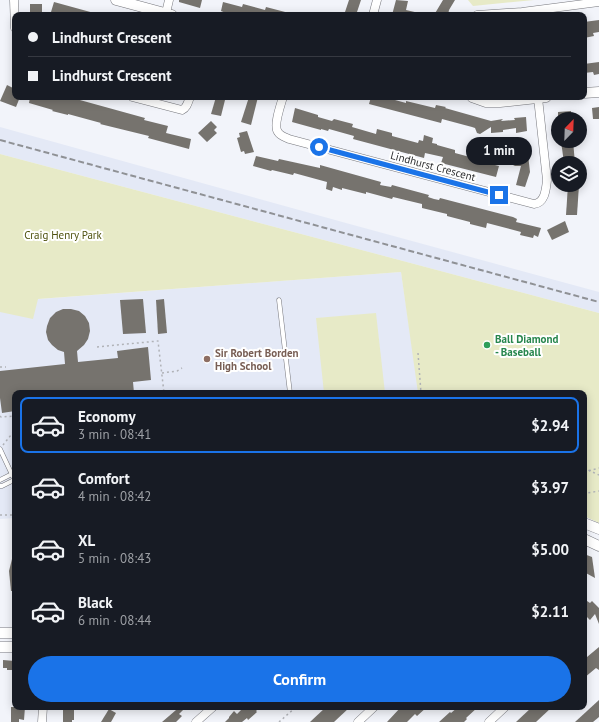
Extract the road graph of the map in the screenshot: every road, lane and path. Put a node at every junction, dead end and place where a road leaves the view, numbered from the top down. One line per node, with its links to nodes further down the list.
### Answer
1 (14, 0): 6 (street)
2 (116, 0): 7 (street)
3 (169, 0): 8 (street)
4 (377, 0): 9 (street)
5 (599, 2): 10 (street)
6 (14, 12)
7 (161, 12)
8 (169, 12)
9 (374, 12)
10 (522, 12)
11 (599, 92): 12 (street)
12 (587, 93)
13 (144, 100): 14 (street)
14 (189, 100)
15 (282, 100): 18 (street, Lindhurst Crescent)
16 (480, 100): 17 (street)
17 (517, 100)
18 (542, 100)
19 (279, 300): 27 (lane)
20 (96, 347): 25 (path)
21 (418, 353): 28 (path)
22 (0, 367): 23 (path)
23 (6, 367)
24 (182, 368): 25 (path)
25 (162, 373): 26 (path)
26 (164, 390)
27 (290, 390)
28 (421, 390)
29 (12, 416): 30 (path)
30 (0, 417)
31 (12, 434): 32 (path)
32 (0, 448): 37 (lane)
33 (599, 468): 35 (path)
34 (587, 469): 35 (path)
35 (590, 470): 36 (path); 38 (path)
36 (587, 471)
37 (12, 474): 39 (lane)
38 (599, 475)
39 (0, 480)
40 (12, 481): 41 (lane)
41 (0, 486)
42 (599, 491): 43 (path)
43 (587, 494)
44 (0, 515): 45 (path)
45 (12, 515)
46 (587, 524): 47 (street)
47 (599, 529)
48 (587, 540): 49 (street)
49 (599, 546)
50 (0, 633): 51 (street)
51 (12, 633)
52 (0, 647): 53 (street)
53 (12, 647)
54 (42, 710): 59 (street)
55 (210, 710): 60 (street)
56 (293, 710): 61 (path)
57 (371, 710): 62 (street)
58 (502, 710): 63 (street)
59 (42, 722)
60 (196, 722)
61 (279, 722)
62 (358, 722)
63 (488, 722)

